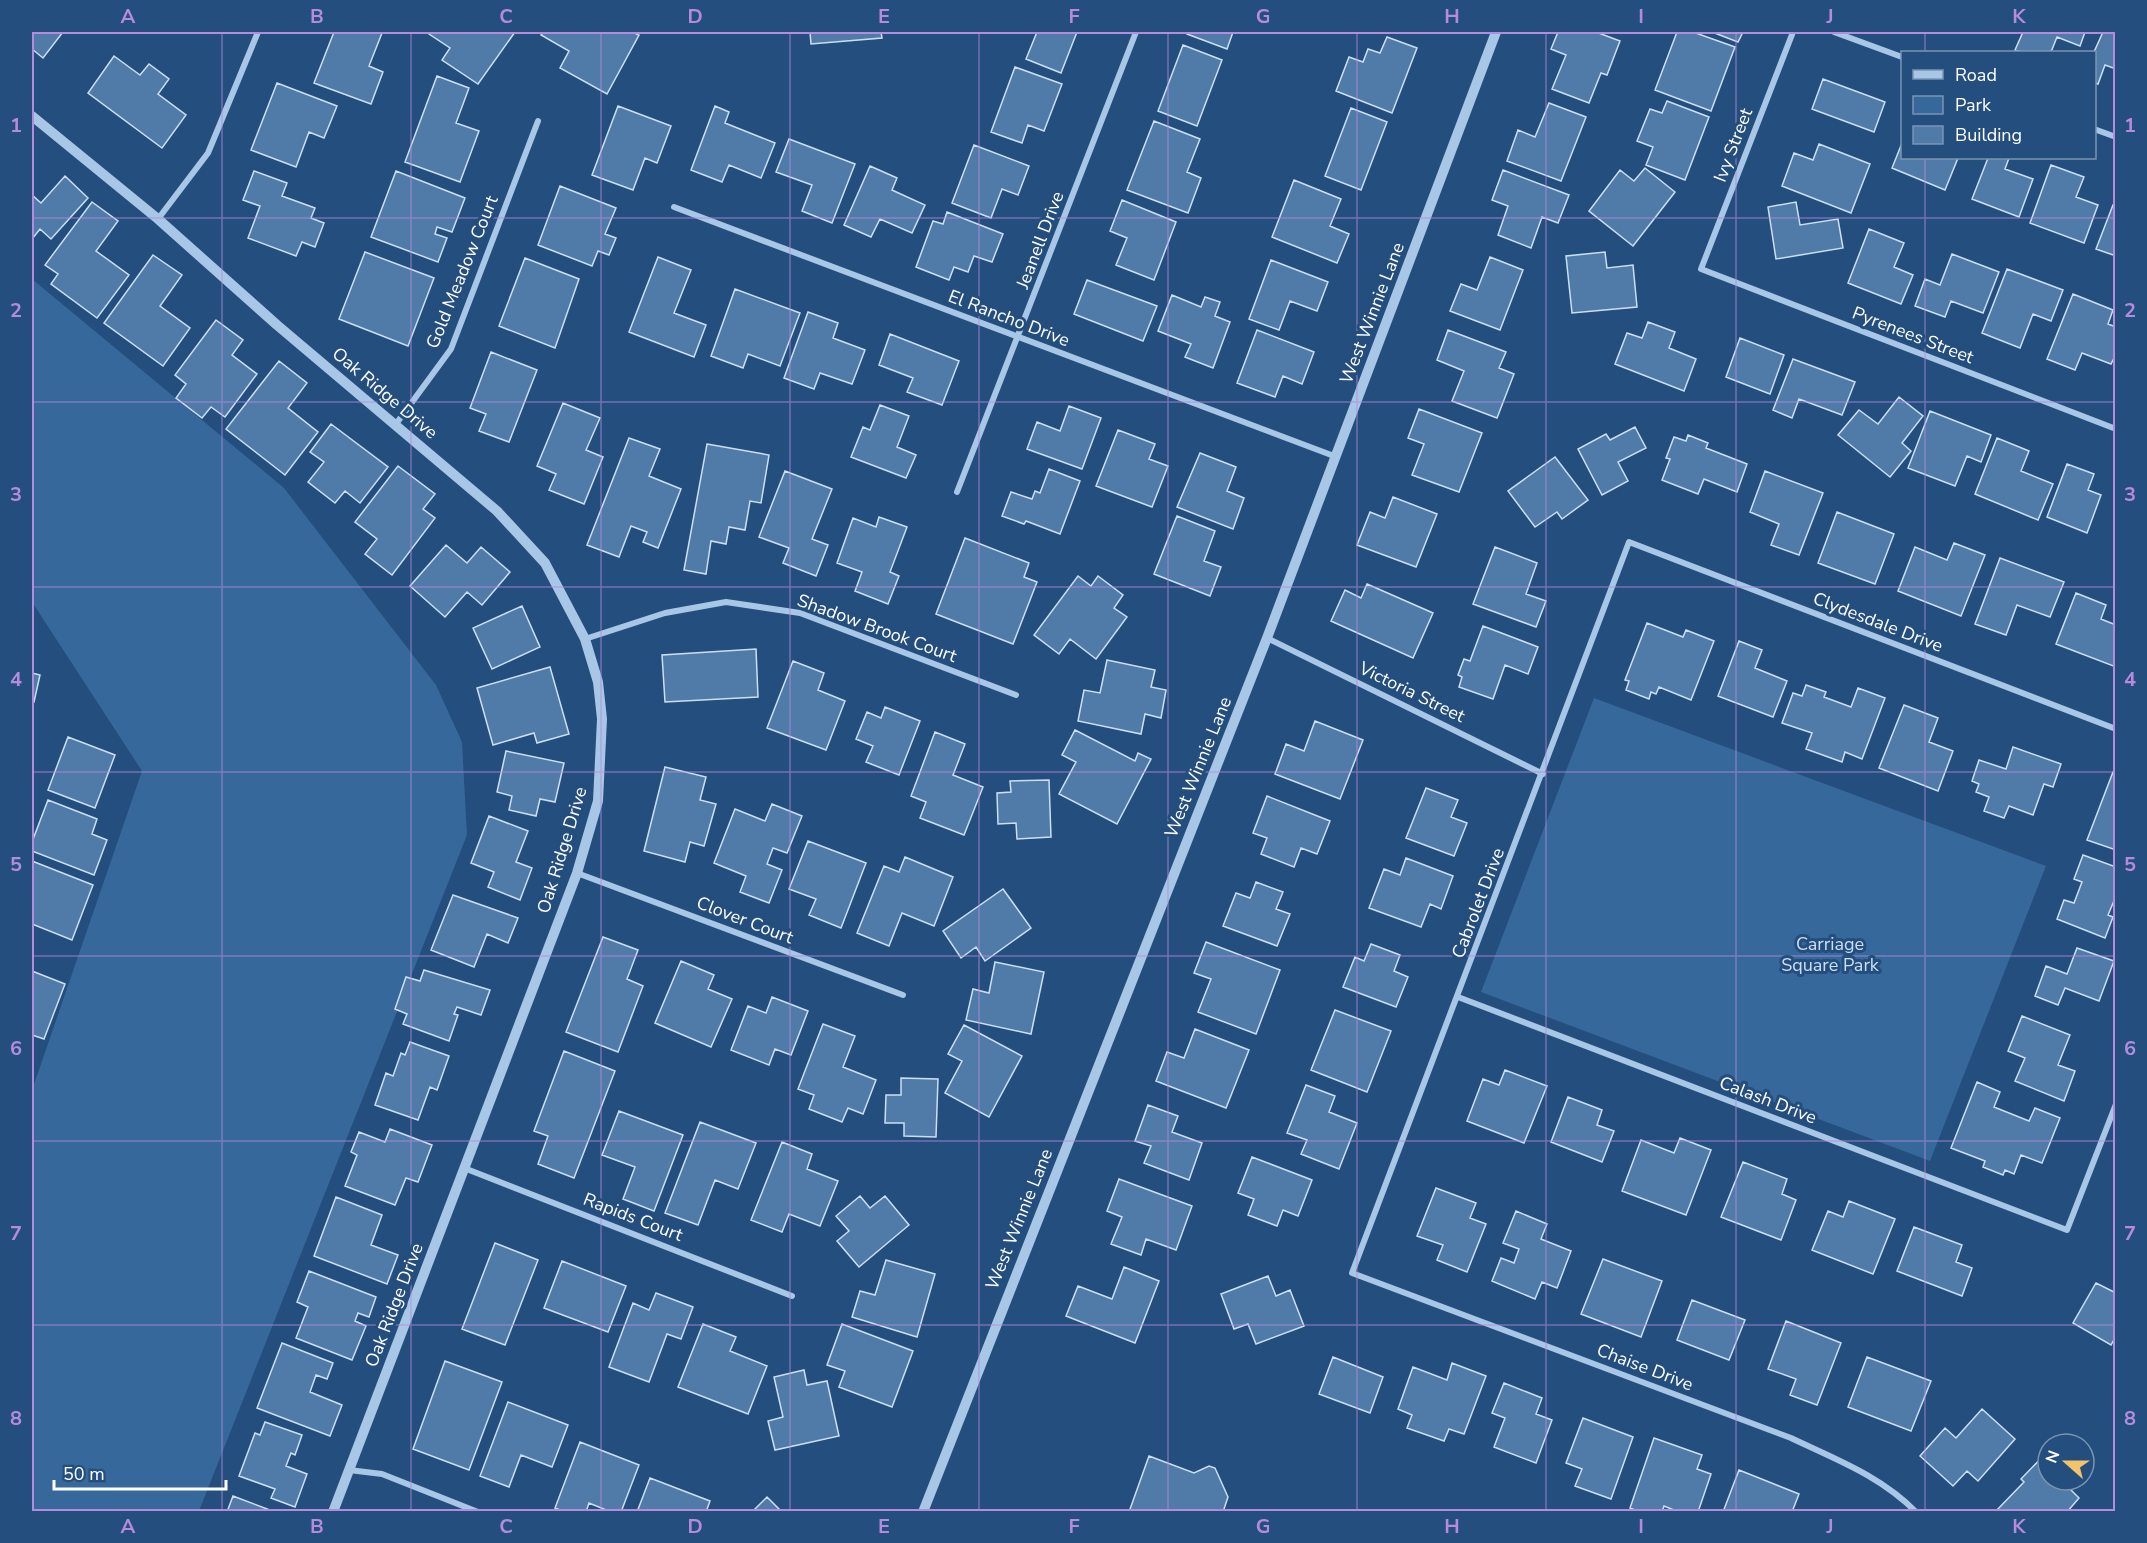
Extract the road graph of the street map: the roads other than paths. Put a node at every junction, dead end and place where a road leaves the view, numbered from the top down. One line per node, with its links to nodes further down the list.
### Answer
1 (258, 32): 12 (street)
2 (1136, 32): 14 (street, Jeanell Drive)
3 (1496, 32): 17 (street, West Winnie Lane)
4 (1793, 32): 13 (street, Ivy Street)
5 (1834, 32): 6 (street)
6 (1901, 57)
7 (32, 116): 12 (street, Oak Ridge Drive)
8 (538, 121): 15 (street, Gold Meadow Court)
9 (2096, 130): 10 (street)
10 (2115, 137)
11 (674, 207): 14 (street, El Rancho Drive)
12 (158, 219): 15 (street, Oak Ridge Drive)
13 (1701, 269): 16 (street, Pyrenees Street)
14 (1018, 338): 17 (street, El Rancho Drive); 18 (street, Jeanell Drive)
15 (396, 424): 21 (street, Oak Ridge Drive)
16 (2115, 429)
17 (1334, 456): 20 (street, West Winnie Lane)
18 (957, 492)
19 (1629, 542): 23 (street, Clydesdale Drive); 24 (street, Cabrolet Drive)
20 (1267, 638): 24 (street, Victoria Street); 35 (street, West Winnie Lane)
21 (585, 639): 22 (street, Shadow Brook Court); 25 (street, Oak Ridge Drive)
22 (1016, 695)
23 (2115, 729)
24 (1543, 774): 27 (street, Cabrolet Drive)
25 (577, 873): 26 (street, Clover Court); 29 (street, Oak Ridge Drive)
26 (903, 995)
27 (1458, 997): 28 (street, Calash Drive); 30 (street, Cabrolet Drive)
28 (2115, 1104)
29 (464, 1168): 31 (street, Rapids Court); 32 (street, Oak Ridge Drive)
30 (1352, 1273): 36 (street, Chaise Drive)
31 (792, 1296)
32 (349, 1470): 33 (street, Oak Ridge Drive); 34 (street)
33 (333, 1512)
34 (478, 1512)
35 (923, 1512)
36 (1916, 1512)

